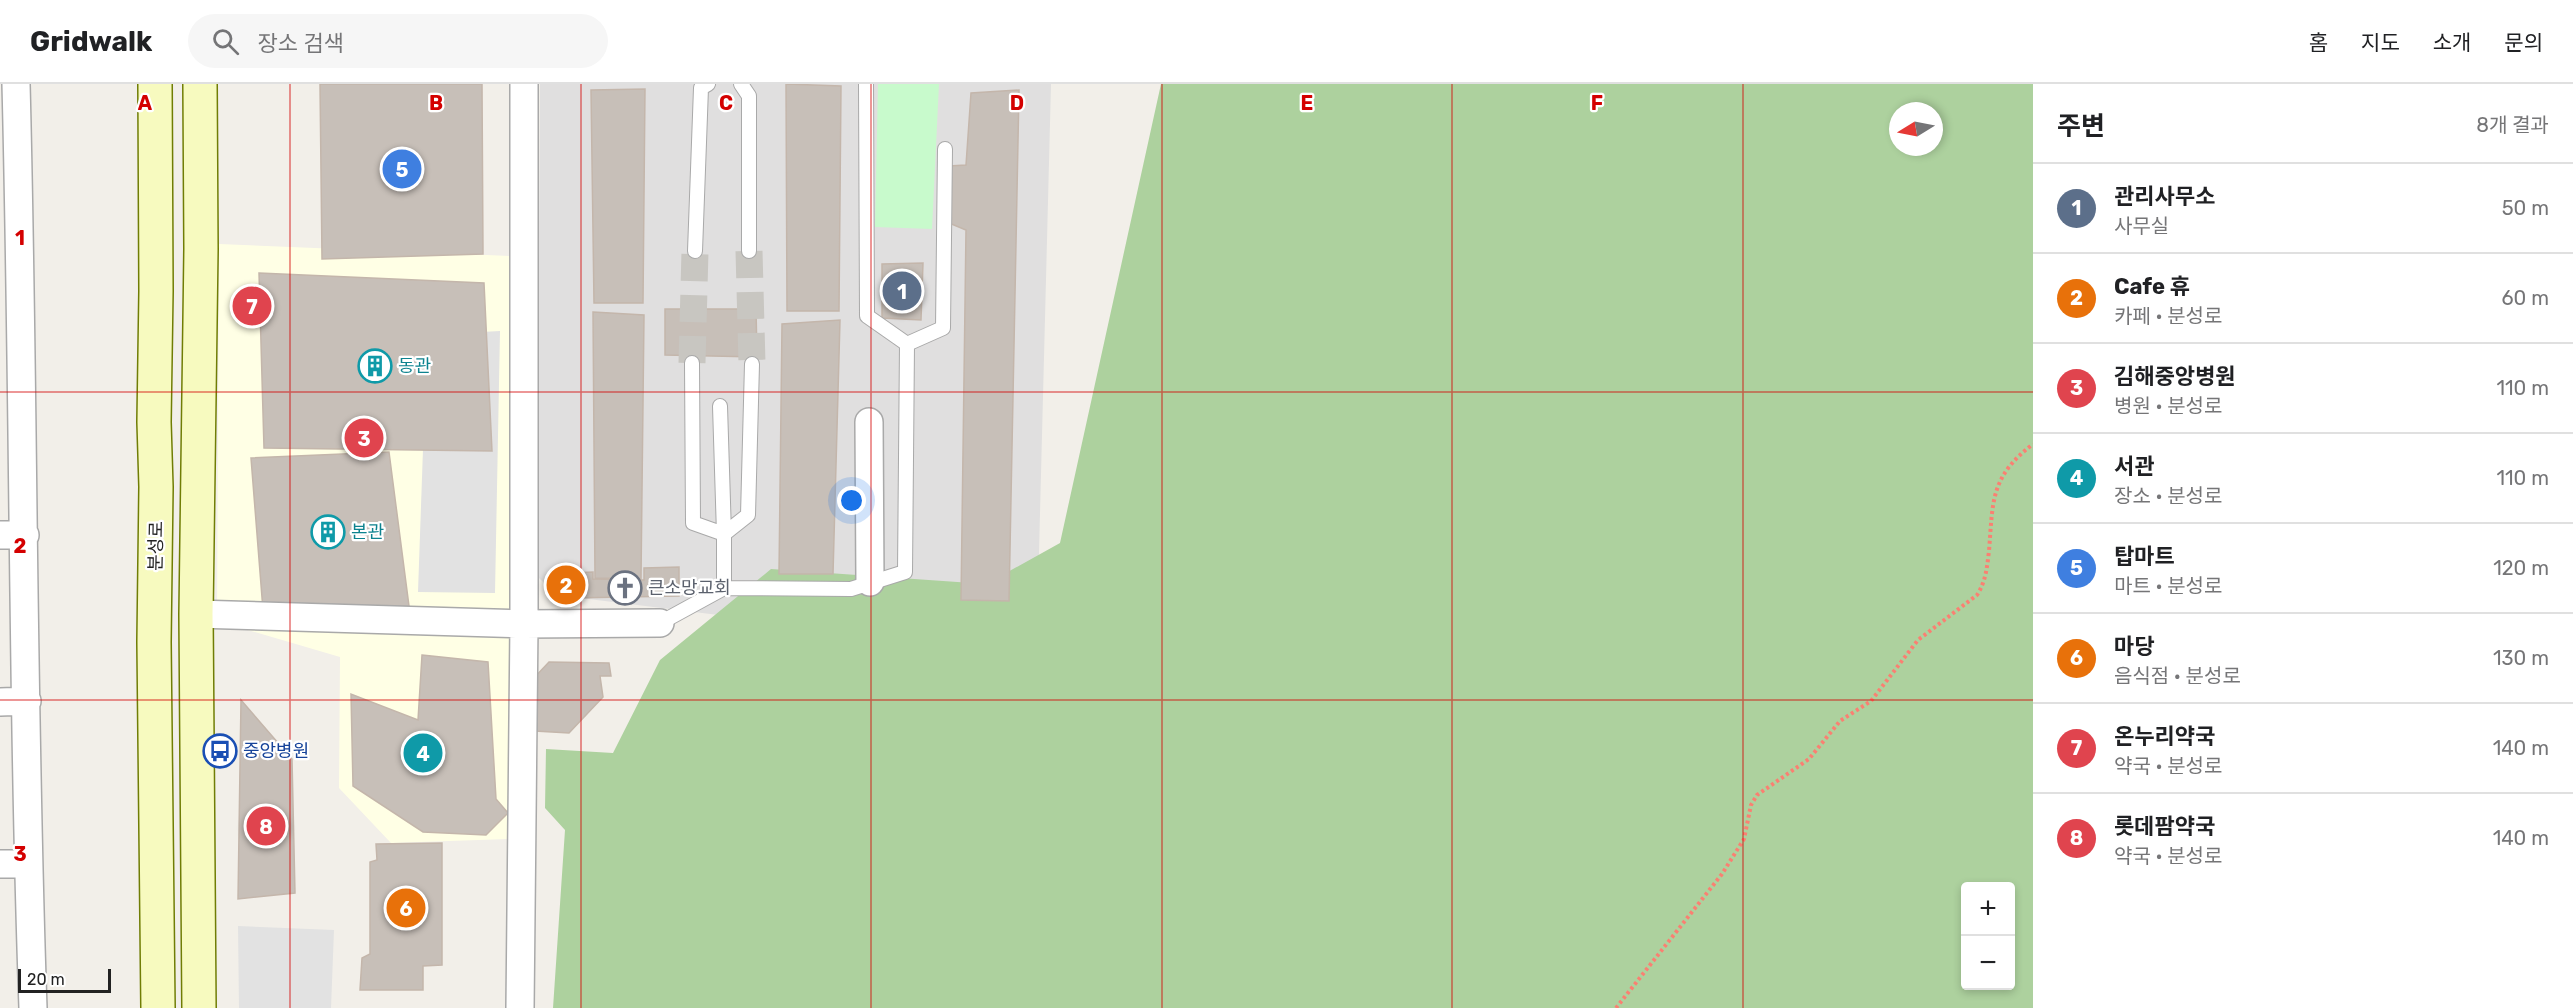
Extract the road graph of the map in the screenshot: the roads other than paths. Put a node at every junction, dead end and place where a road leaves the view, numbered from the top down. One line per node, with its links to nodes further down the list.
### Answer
1 (16, 84): 9 (street)
2 (155, 84): 30 (main road, 분성로)
3 (200, 84): 22 (main road)
4 (524, 84): 24 (street)
5 (708, 84): 10 (lane)
6 (741, 84): 11 (lane)
7 (866, 84): 12 (lane)
8 (945, 149): 12 (lane)
9 (10, 223): 15 (street)
10 (695, 251)
11 (749, 251)
12 (907, 344): 20 (lane)
13 (692, 363): 18 (lane)
14 (752, 364): 18 (lane)
15 (11, 382): 19 (street)
16 (720, 406): 18 (lane)
17 (869, 422): 20 (street)
18 (724, 534): 21 (lane)
19 (13, 535): 26 (street)
20 (870, 582): 21 (lane)
21 (724, 588): 23 (lane)
22 (196, 614): 24 (street); 31 (main road)
23 (660, 623): 24 (street)
24 (524, 624): 32 (street)
25 (0, 702): 26 (street)
26 (27, 702): 28 (street)
27 (0, 864): 28 (street)
28 (28, 864): 29 (street)
29 (33, 1008)
30 (158, 1008)
31 (199, 1008)
32 (520, 1008)

